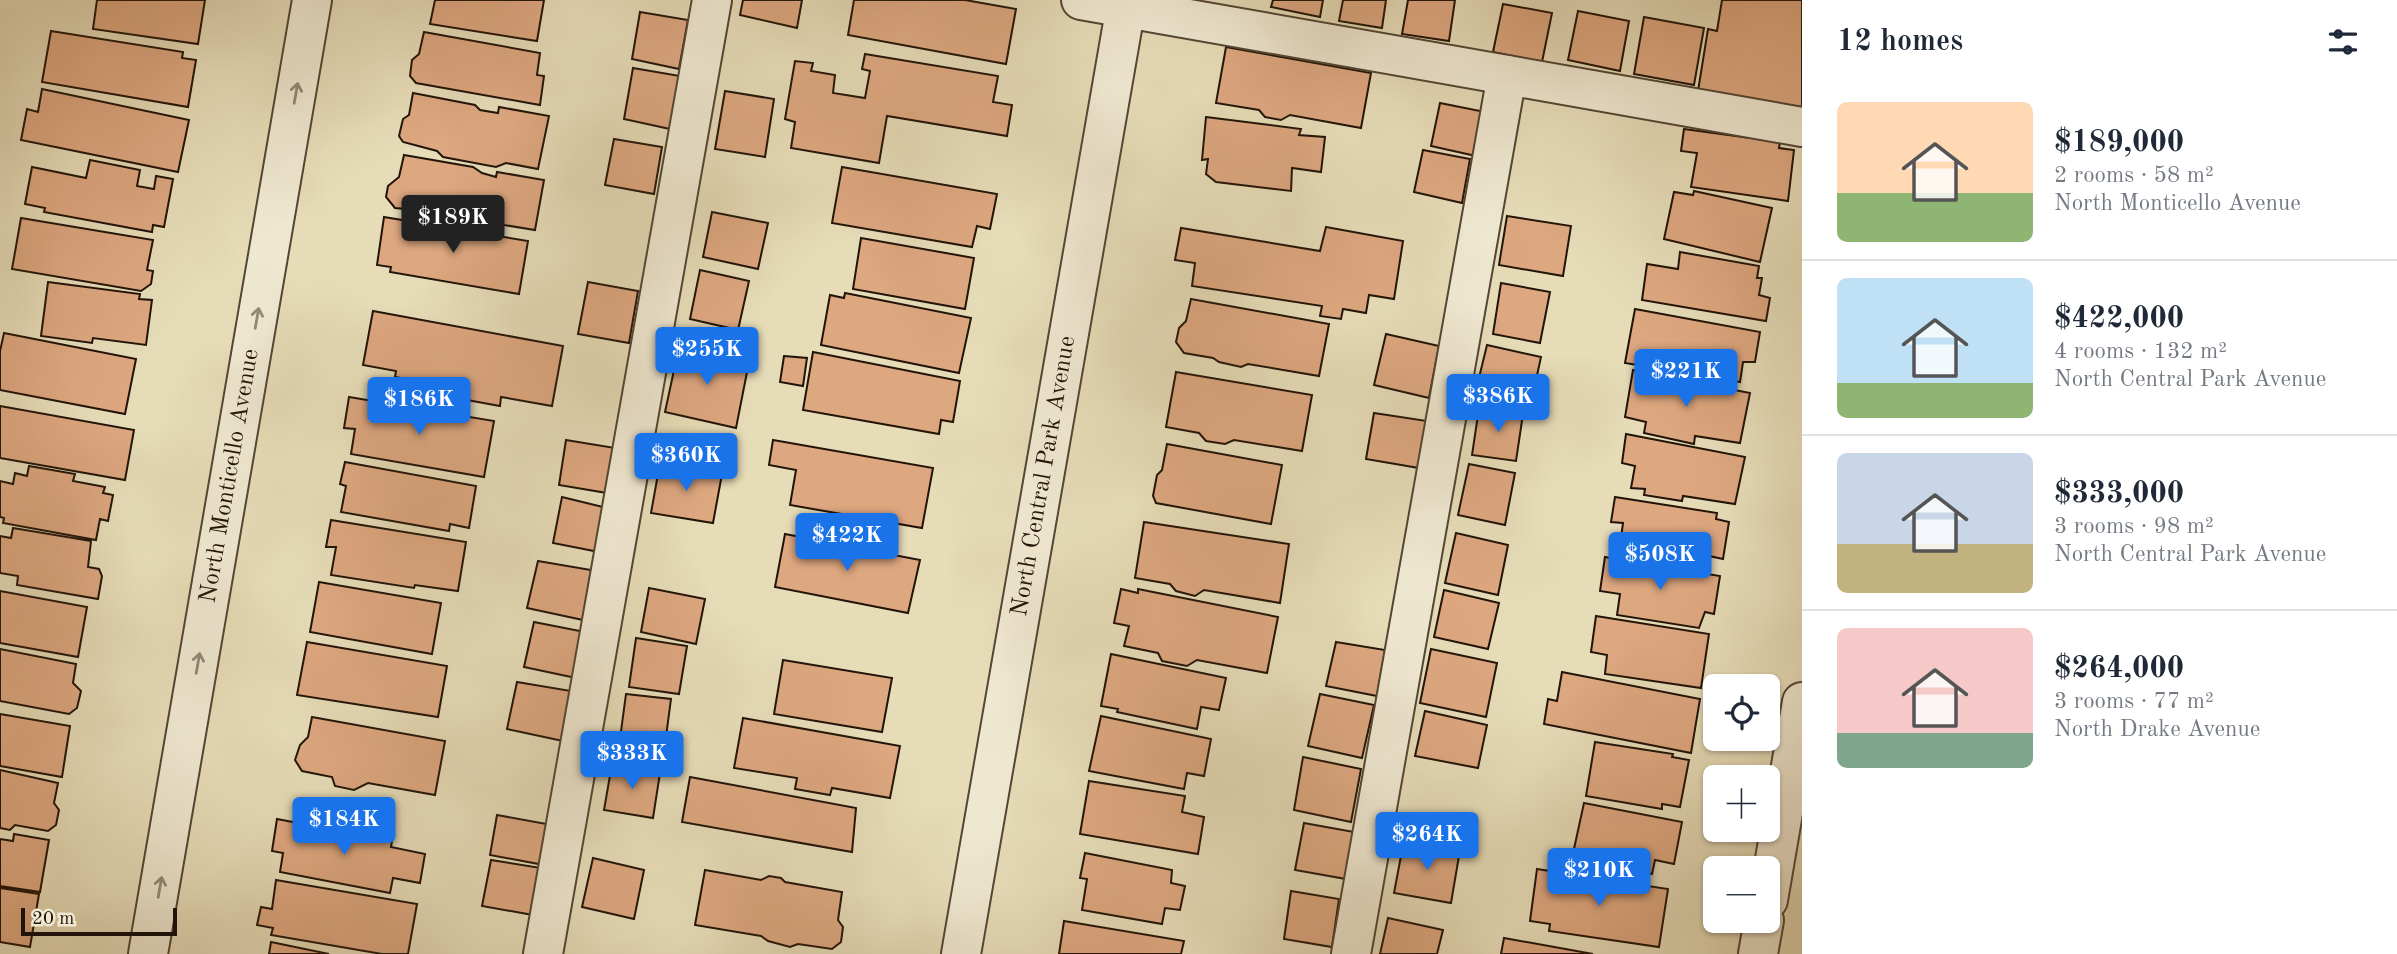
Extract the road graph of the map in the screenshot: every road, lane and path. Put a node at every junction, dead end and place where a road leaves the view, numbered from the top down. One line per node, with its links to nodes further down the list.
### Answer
1 (312, 0): 10 (street, North Monticello Avenue, one-way to 1)
2 (712, 0): 11 (street)
3 (1081, 0): 4 (street)
4 (1127, 4): 5 (street); 12 (street, North Central Park Avenue)
5 (1507, 75): 6 (street); 13 (street)
6 (1802, 127)
7 (1802, 702): 8 (street)
8 (1776, 856)
9 (1762, 933): 14 (street)
10 (148, 954)
11 (543, 954)
12 (961, 954)
13 (1351, 954)
14 (1758, 954)

